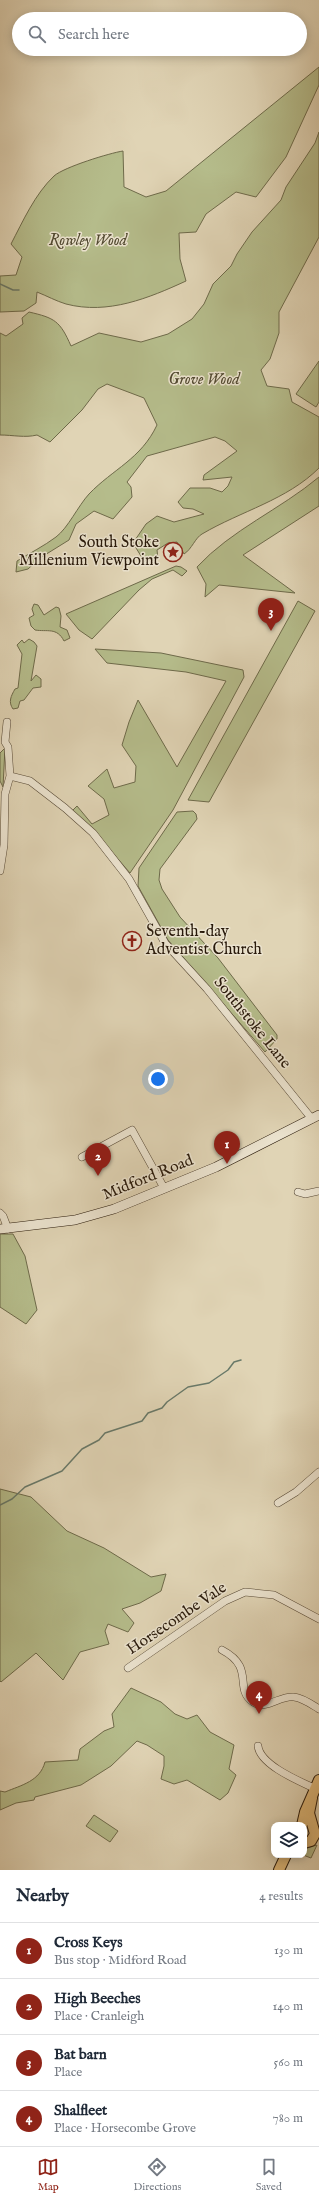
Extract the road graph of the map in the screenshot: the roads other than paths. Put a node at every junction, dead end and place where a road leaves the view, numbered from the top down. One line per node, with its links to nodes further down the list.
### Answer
1 (6, 722): 2 (street)
2 (2, 744): 3 (street)
3 (10, 776): 5 (street); 7 (street, Southstoke Lane)
4 (0, 784): 5 (street)
5 (5, 794): 6 (street)
6 (0, 871)
7 (316, 1118): 9 (main road, Midford Road)
8 (82, 1156): 9 (street)
9 (164, 1188): 13 (main road, Midford Road)
10 (319, 1191): 11 (street)
11 (298, 1192)
12 (0, 1213): 13 (street)
13 (4, 1229)
14 (319, 1472): 15 (street)
15 (278, 1503)
16 (319, 1619): 18 (street, Horsecombe Vale)
17 (222, 1650): 19 (street)
18 (128, 1668)
19 (319, 1708)
20 (258, 1746): 21 (street)
21 (315, 1789): 22 (main road)
22 (310, 1829): 23 (main road)
23 (309, 1842)
24 (285, 1858): 25 (main road)
25 (279, 1870)

